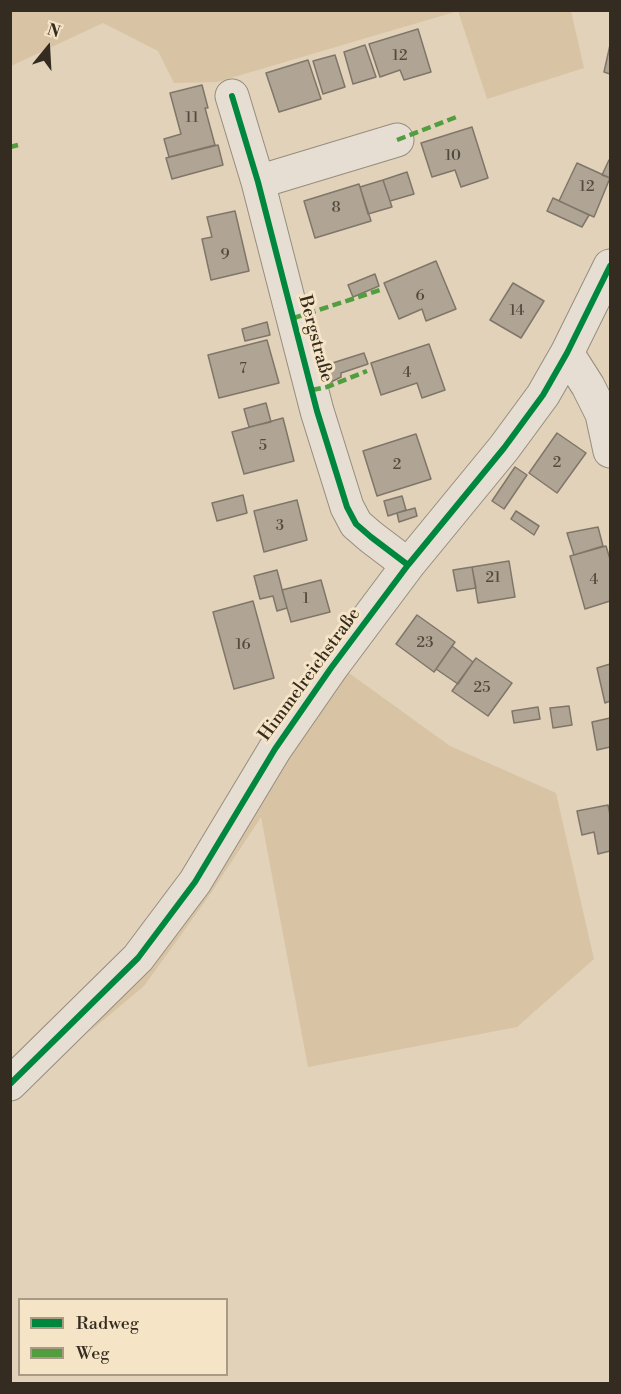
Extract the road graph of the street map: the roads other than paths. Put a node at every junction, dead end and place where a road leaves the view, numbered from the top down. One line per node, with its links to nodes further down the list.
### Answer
1 (232, 96): 3 (street, Bergstraße)
2 (397, 140): 3 (street)
3 (258, 182): 7 (street, Bergstraße)
4 (610, 266): 5 (street, Himmelreichstraße)
5 (567, 353): 6 (street); 7 (street, Himmelreichstraße)
6 (610, 452)
7 (408, 565): 8 (street, Himmelreichstraße)
8 (10, 1084)

